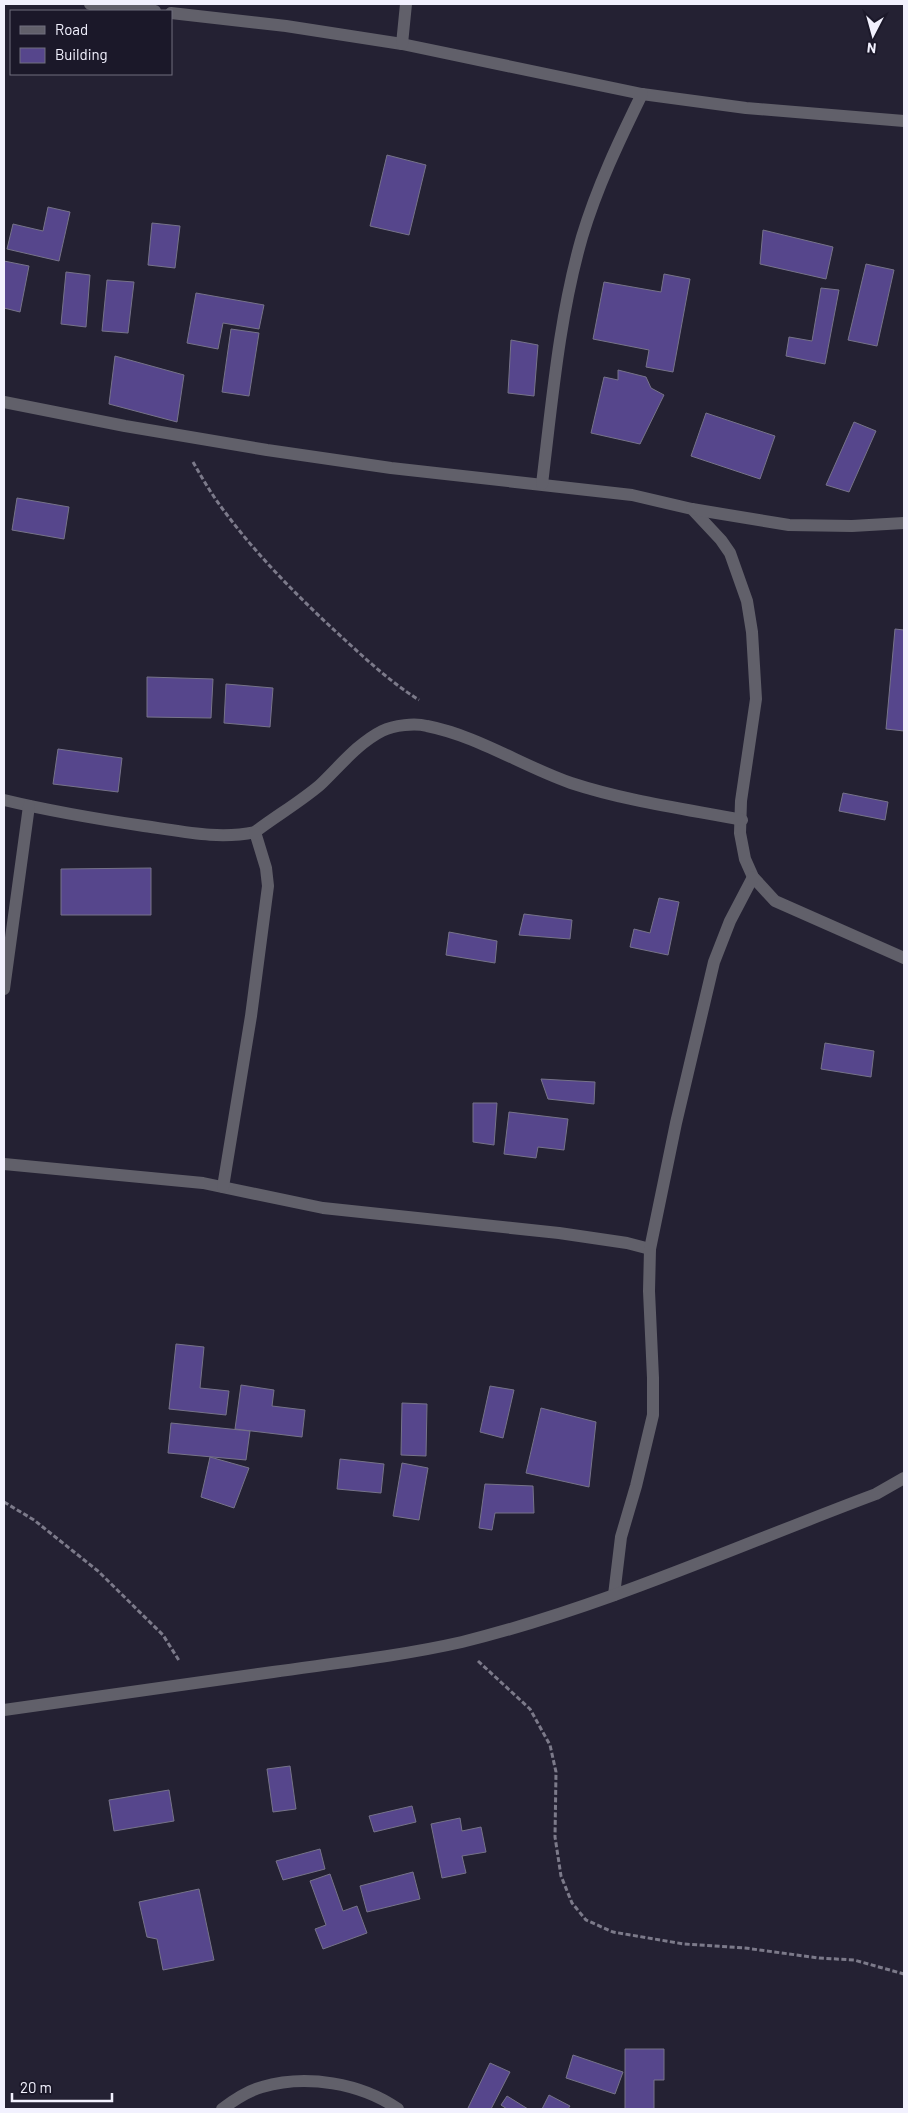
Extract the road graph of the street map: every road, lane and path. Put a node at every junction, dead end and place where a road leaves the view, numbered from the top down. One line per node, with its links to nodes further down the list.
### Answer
1 (90, 4): 3 (street)
2 (406, 4): 5 (street)
3 (147, 10)
4 (172, 13): 5 (street)
5 (402, 44): 6 (street)
6 (642, 94): 7 (street); 10 (street)
7 (904, 121)
8 (4, 402): 9 (street)
9 (176, 435): 10 (street); 13 (path)
10 (542, 484): 11 (street)
11 (692, 509): 12 (street); 16 (street)
12 (904, 523)
13 (427, 705)
14 (4, 800): 15 (street)
15 (29, 806): 17 (street); 20 (street)
16 (742, 820): 17 (street); 18 (street)
17 (255, 832): 22 (street)
18 (753, 877): 19 (street); 23 (street)
19 (904, 958)
20 (4, 988)
21 (4, 1164): 22 (street)
22 (223, 1187): 23 (street)
23 (650, 1249): 26 (street)
24 (904, 1478): 26 (street)
25 (4, 1502): 28 (path)
26 (614, 1595): 27 (street)
27 (462, 1641): 28 (street); 30 (path)
28 (194, 1683): 29 (street)
29 (4, 1710)
30 (904, 1974)
31 (222, 2109): 32 (street)
32 (398, 2109)

